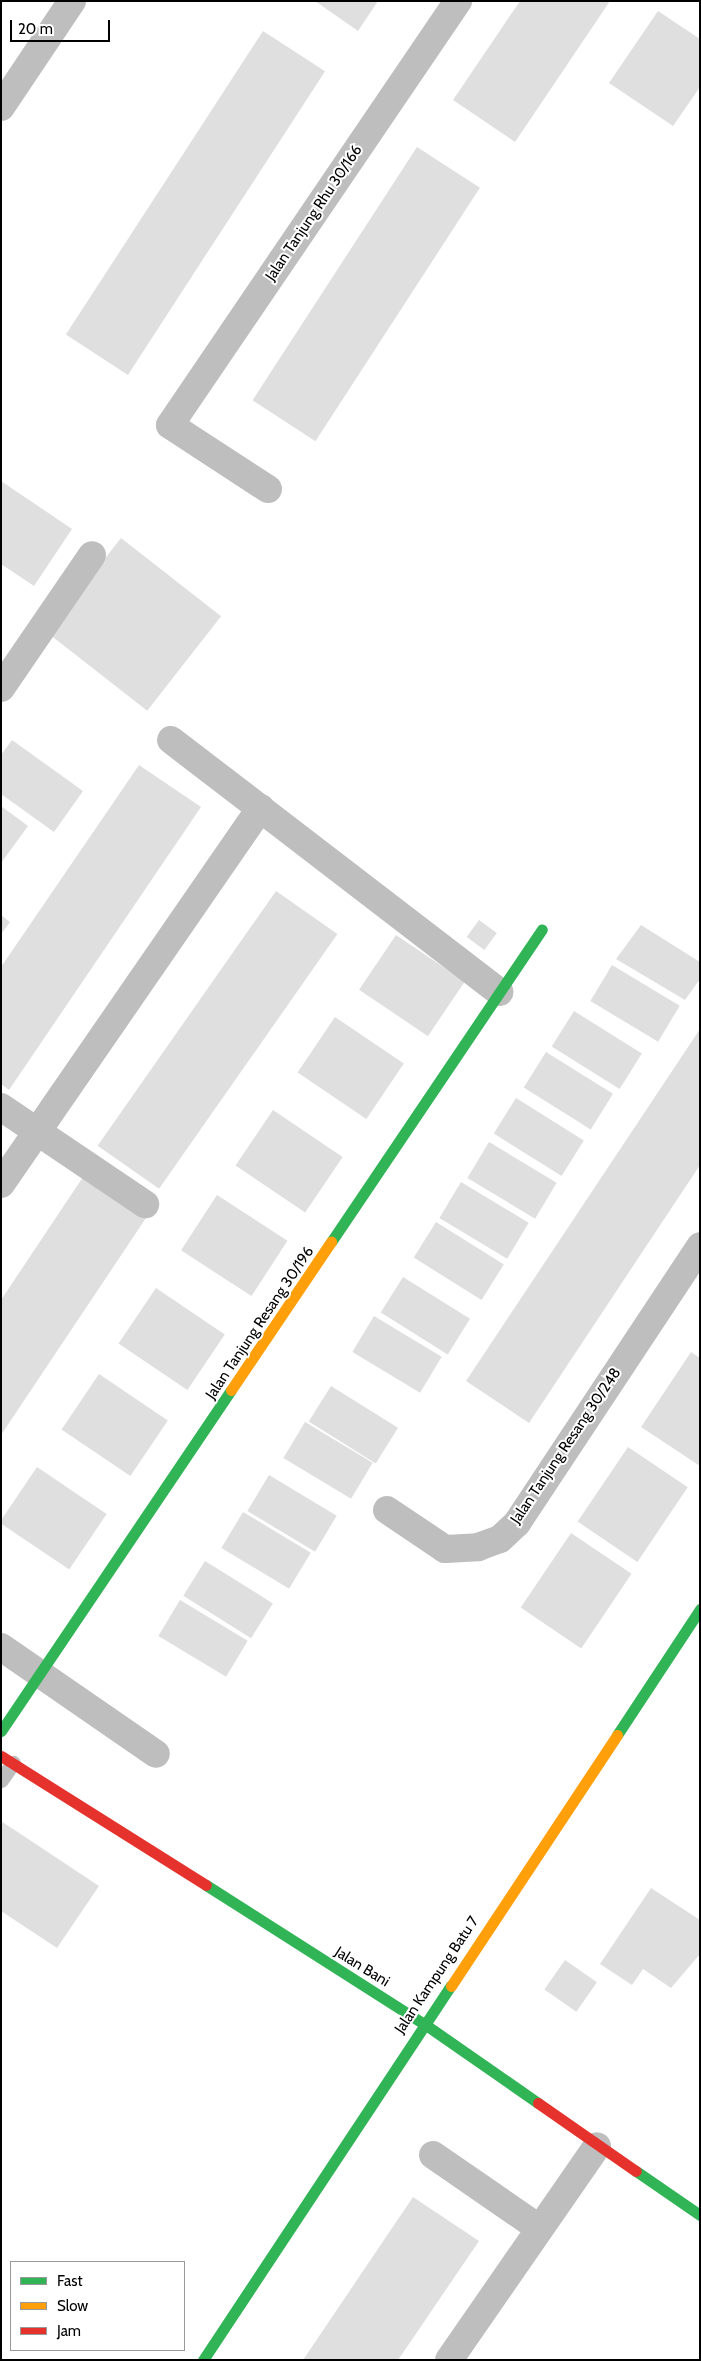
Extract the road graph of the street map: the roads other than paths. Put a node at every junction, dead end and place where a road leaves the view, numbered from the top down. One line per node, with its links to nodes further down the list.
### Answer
1 (72, 1): 3 (street)
2 (458, 1): 4 (street, Jalan Tanjung Rhu 30/166)
3 (1, 107)
4 (268, 489)
5 (92, 555): 6 (street)
6 (1, 688)
7 (171, 740): 8 (street)
8 (260, 808): 10 (street); 12 (street)
9 (542, 930): 10 (street, Jalan Tanjung Resang 30/196)
10 (499, 992): 19 (street, Jalan Tanjung Resang 30/196)
11 (1, 1107): 12 (street)
12 (36, 1130): 13 (street); 14 (street)
13 (1, 1184)
14 (145, 1204)
15 (700, 1246): 16 (street, Jalan Tanjung Resang 30/248)
16 (387, 1510)
17 (700, 1609): 24 (street, Jalan Kampung Batu 7)
18 (1, 1647): 19 (street)
19 (42, 1676): 20 (street, Jalan Tanjung Resang 30/196); 21 (street)
20 (1, 1730)
21 (156, 1754)
22 (7, 1759): 23 (lane); 24 (street, Jalan Bani)
23 (1, 1780)
24 (423, 2023): 25 (street, Jalan Bani); 29 (street, Jalan Kampung Batu 7)
25 (597, 2146): 27 (street, Jalan Bani); 28 (street)
26 (434, 2154): 28 (street)
27 (700, 2215)
28 (539, 2228): 30 (street)
29 (203, 2360)
30 (449, 2360)

